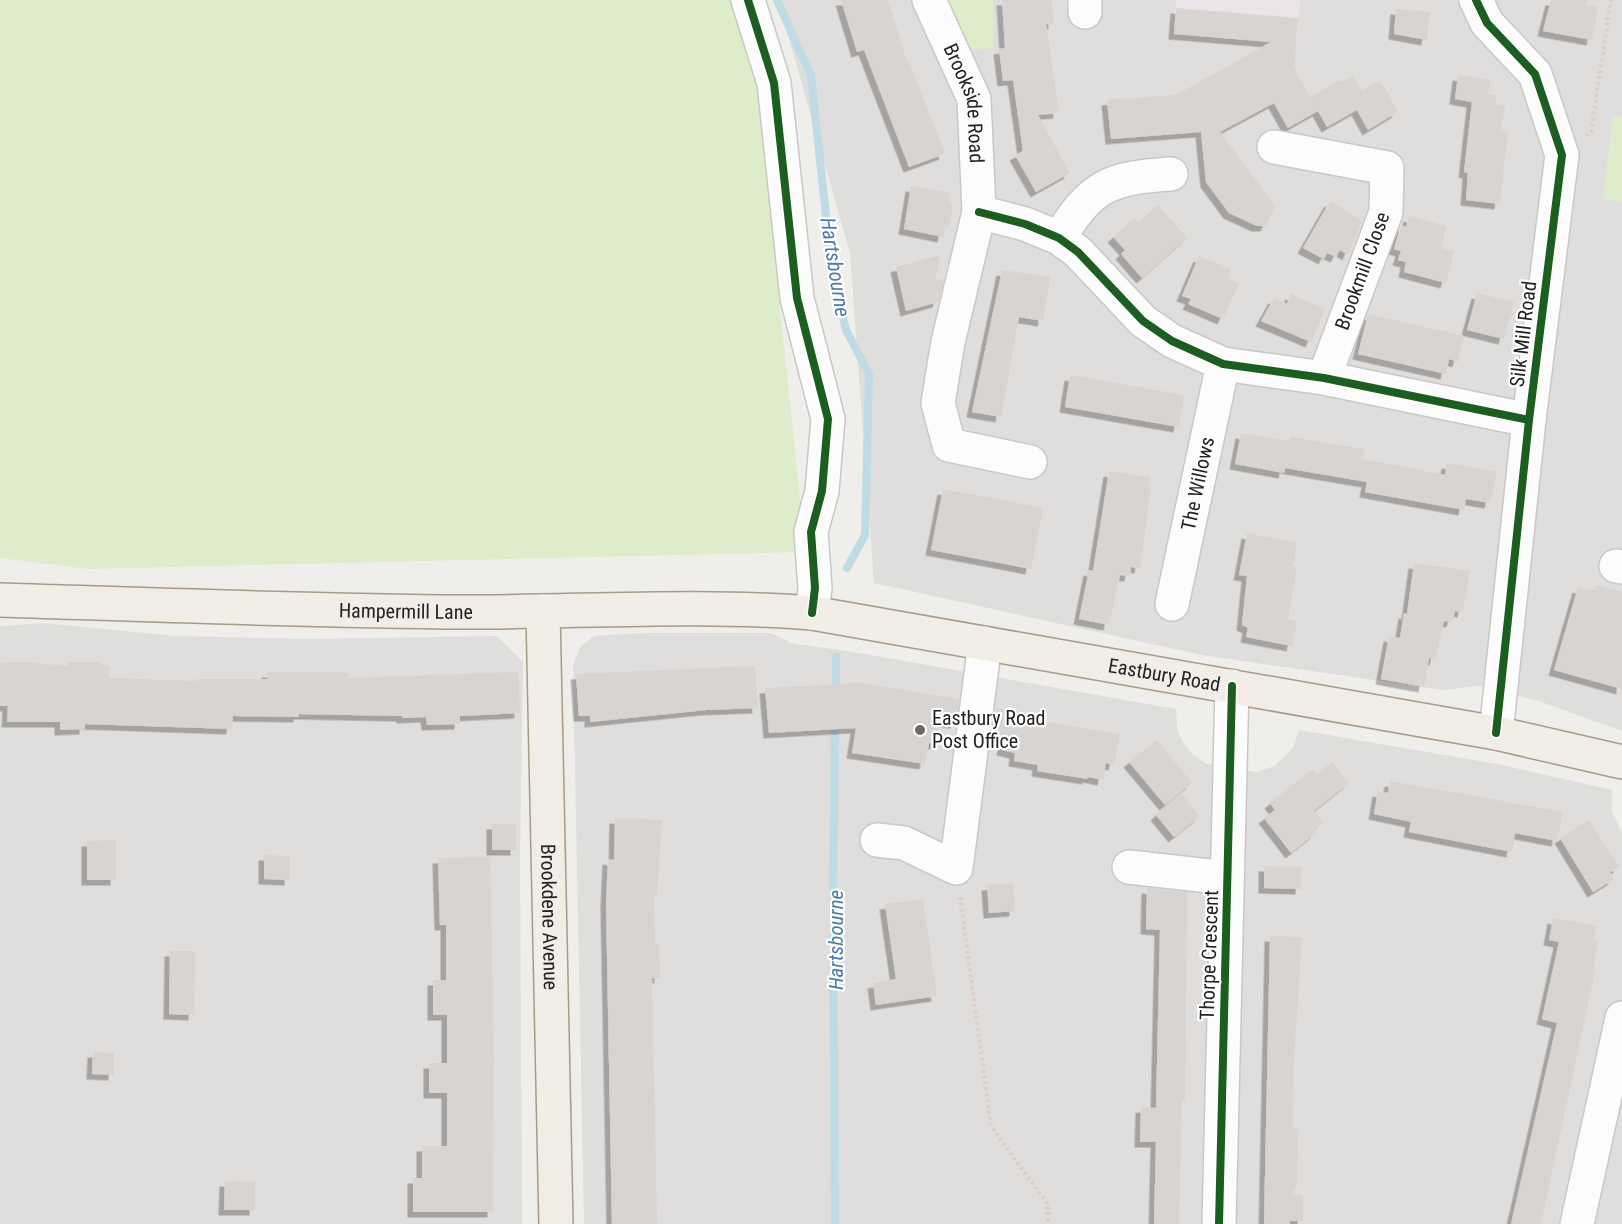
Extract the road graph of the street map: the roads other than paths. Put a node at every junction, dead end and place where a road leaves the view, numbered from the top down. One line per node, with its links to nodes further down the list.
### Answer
1 (748, 0): 15 (street)
2 (928, 0): 6 (street, Brookside Road)
3 (1476, 0): 10 (street, Silk Mill Road)
4 (1274, 147): 9 (street, Brookmill Close)
5 (1170, 174): 7 (street)
6 (979, 212): 7 (street); 11 (street, Brookside Road)
7 (1059, 238): 8 (street)
8 (1223, 364): 9 (street); 13 (street, The Willows)
9 (1324, 378): 10 (street)
10 (1529, 420): 18 (street, Silk Mill Road)
11 (1030, 462)
12 (0, 600): 14 (main road, Hampermill Lane)
13 (1172, 604)
14 (543, 611): 15 (main road, Hampermill Lane); 24 (main road, Brookdene Avenue)
15 (812, 613): 16 (main road, Eastbury Road)
16 (985, 643): 17 (main road, Eastbury Road); 20 (street)
17 (1232, 686): 18 (main road, Eastbury Road); 22 (street, Thorpe Crescent)
18 (1496, 733): 19 (main road, Eastbury Road)
19 (1622, 762)
20 (877, 840)
21 (1129, 867): 22 (street)
22 (1227, 878): 25 (street, Thorpe Crescent)
23 (1622, 1018): 26 (street)
24 (556, 1224)
25 (1219, 1224)
26 (1577, 1224)

